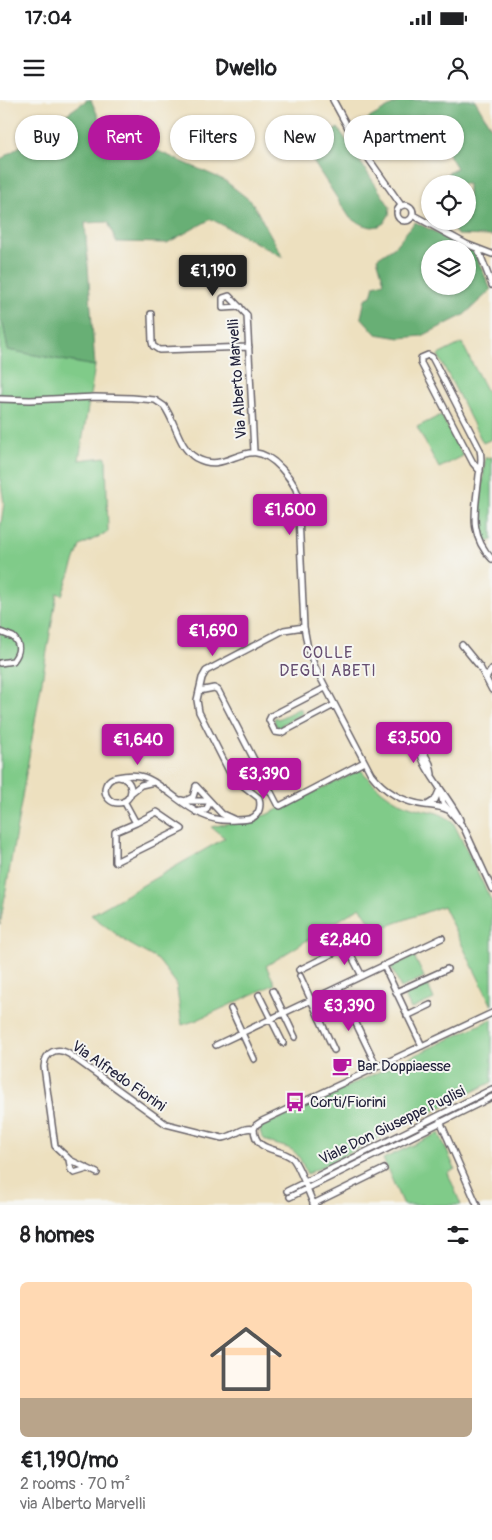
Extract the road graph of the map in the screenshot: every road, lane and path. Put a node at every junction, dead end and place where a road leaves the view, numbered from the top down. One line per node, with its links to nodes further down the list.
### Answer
1 (333, 100): 2 (street)
2 (401, 205): 3 (street); 3 (street)
3 (413, 215): 4 (street)
4 (478, 249): 5 (street); 6 (street)
5 (492, 254)
6 (492, 285)
7 (240, 307): 9 (street, Via Alberto Marvelli)
8 (151, 314): 9 (street)
9 (248, 347): 15 (street, Via Alberto Marvelli)
10 (441, 375): 11 (street); 11 (street); 13 (street)
11 (430, 381): 14 (street)
12 (0, 399): 15 (street)
13 (458, 408): 14 (street); 16 (street)
14 (447, 414): 16 (street)
15 (254, 452): 18 (street)
16 (480, 471): 17 (street)
17 (492, 559)
18 (304, 627): 24 (street); 26 (street)
19 (0, 632): 21 (street)
20 (462, 645): 23 (street)
21 (0, 662)
22 (492, 670): 23 (street)
23 (486, 678): 25 (street)
24 (325, 688): 27 (street); 27 (street)
25 (492, 690)
26 (199, 691): 29 (street); 40 (street)
27 (334, 705): 29 (street)
28 (416, 738): 32 (street)
29 (364, 762): 37 (street)
30 (117, 777): 31 (street); 33 (street); 34 (street)
31 (155, 782): 33 (street); 35 (street)
32 (438, 786): 37 (street); 38 (street); 42 (street)
33 (130, 794): 34 (street)
34 (124, 801): 41 (street)
35 (182, 801): 36 (street); 36 (street); 39 (street)
36 (209, 801): 39 (street); 40 (street)
37 (425, 805): 38 (street)
38 (448, 810): 42 (street)
39 (195, 812): 40 (street)
40 (238, 820)
41 (136, 822): 41 (street)
42 (460, 823): 43 (street)
43 (491, 885)
44 (442, 938): 45 (street)
45 (384, 966): 47 (street); 50 (street)
46 (447, 968): 50 (street)
47 (362, 976): 48 (street); 52 (street)
48 (339, 988): 52 (street); 66 (street)
49 (272, 991): 56 (street)
50 (396, 992): 57 (street)
51 (260, 995): 58 (street)
52 (311, 1000): 56 (street); 64 (street)
53 (430, 1005): 57 (street)
54 (231, 1009): 59 (street)
55 (492, 1013): 63 (street)
56 (284, 1014): 58 (street); 60 (street)
57 (407, 1016): 63 (street)
58 (271, 1019): 59 (street); 61 (street)
59 (242, 1033): 62 (street); 65 (street)
60 (295, 1037)
61 (283, 1043)
62 (216, 1045)
63 (422, 1046): 66 (street)
64 (334, 1050)
65 (254, 1058)
66 (377, 1067): 71 (street)
67 (492, 1089): 69 (street, Viale Don Giuseppe Puglisi)
68 (492, 1097): 70 (street, Viale Don Giuseppe Puglisi)
69 (438, 1116): 70 (street); 74 (street, Viale Don Giuseppe Puglisi)
70 (441, 1122): 75 (street, Viale Don Giuseppe Puglisi); 79 (street)
71 (254, 1130): 73 (street, Via Alfredo Fiorini); 74 (street)
72 (384, 1169): 78 (street)
73 (97, 1173)
74 (304, 1182): 75 (street); 76 (street, Viale Don Giuseppe Puglisi)
75 (306, 1190): 77 (street, Viale Don Giuseppe Puglisi); 78 (street)
76 (287, 1191)
77 (290, 1197)
78 (313, 1205)
79 (477, 1205)

